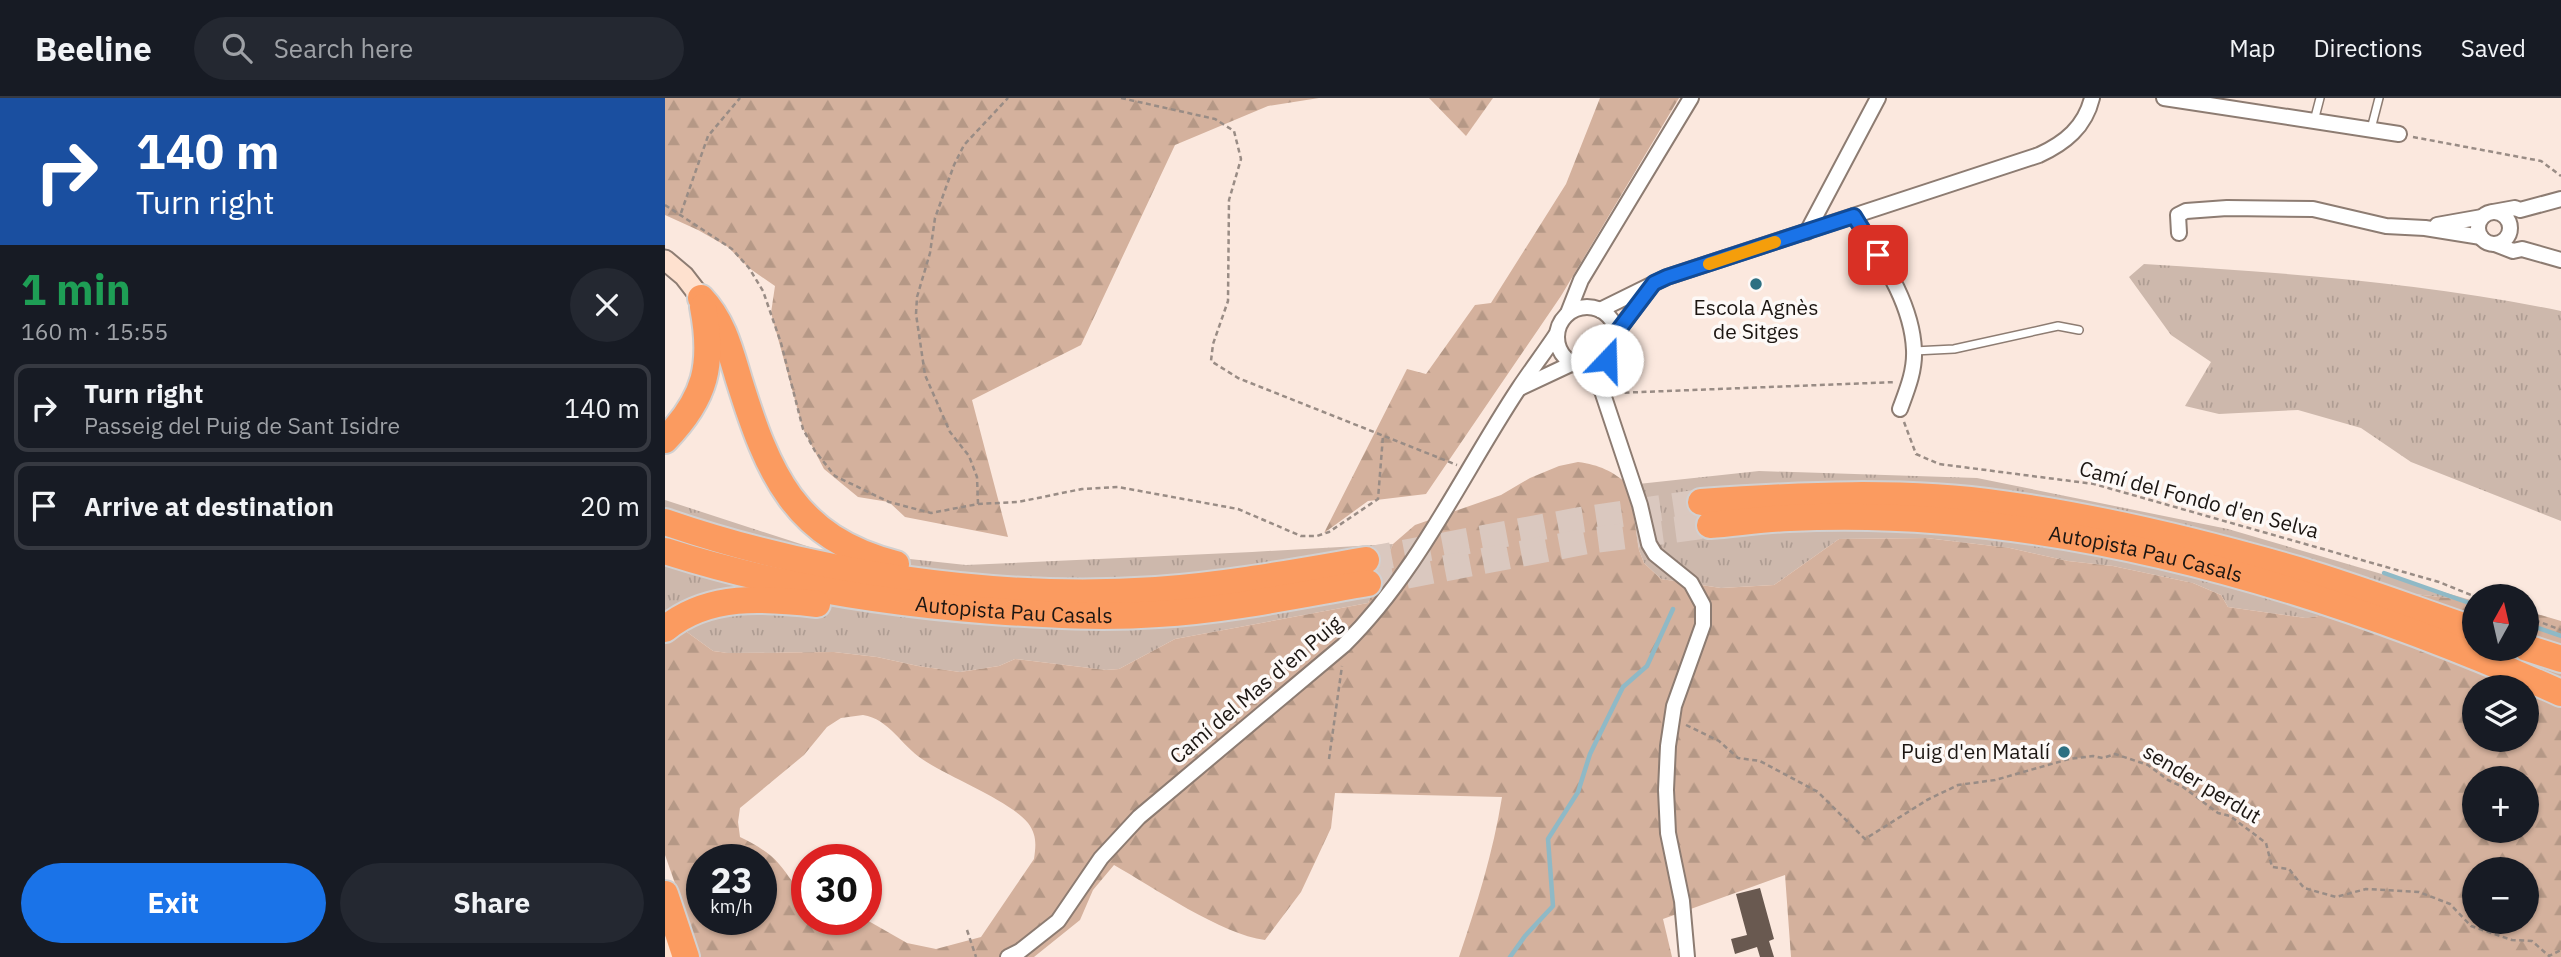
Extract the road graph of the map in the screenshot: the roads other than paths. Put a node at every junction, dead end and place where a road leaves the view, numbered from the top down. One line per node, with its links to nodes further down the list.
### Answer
1 (1691, 98): 23 (street)
2 (1878, 98): 16 (street)
3 (2092, 98): 13 (street)
4 (2164, 98): 7 (street)
5 (2320, 98): 7 (lane)
6 (2379, 98): 8 (lane)
7 (2314, 122): 8 (street)
8 (2370, 130): 9 (street)
9 (2399, 134)
10 (2561, 199): 11 (street)
11 (2520, 210): 12 (street); 14 (street)
12 (2487, 215): 14 (street); 15 (street); 18 (street)
13 (1854, 216): 16 (street); 31 (street)
14 (2509, 226): 19 (street); 20 (street)
15 (2425, 228): 17 (street); 18 (street)
16 (1807, 232): 24 (street)
17 (2179, 233)
18 (2481, 237): 19 (street)
19 (2495, 244): 20 (street)
20 (2522, 249): 22 (street)
21 (665, 260): 25 (main road)
22 (2561, 260)
23 (1581, 280): 26 (street); 27 (street)
24 (1654, 283): 26 (street); 29 (street)
25 (701, 298): 38 (highway); 41 (highway)
26 (1594, 308): 27 (street); 29 (street)
27 (1568, 313): 30 (street)
28 (2080, 330): 31 (lane)
29 (1617, 332): 32 (street)
30 (1556, 335): 33 (street); 35 (street, Camí del Mas d'en Puig)
31 (1914, 351): 37 (street)
32 (1605, 362): 34 (street); 36 (street)
33 (1571, 364): 34 (street); 35 (street)
34 (1586, 368): 36 (street)
35 (1518, 388): 54 (street, Camí del Mas d'en Puig)
36 (1602, 391): 55 (street)
37 (1900, 409)
38 (665, 440)
39 (665, 522): 41 (highway, Autopista Pau Casals)
40 (665, 551): 42 (highway, Autopista Pau Casals)
41 (983, 587): 42 (highway, Autopista Pau Casals)
42 (1051, 615): 44 (highway)
43 (2462, 626): 45 (highway, Autopista Pau Casals)
44 (665, 629)
45 (2462, 652)
46 (2539, 652): 47 (highway)
47 (2561, 659)
48 (2486, 662): 49 (highway, Autopista Pau Casals)
49 (2561, 693)
50 (665, 894): 53 (highway)
51 (665, 946): 52 (main road)
52 (670, 957)
53 (686, 957)
54 (1008, 957)
55 (1687, 957)

